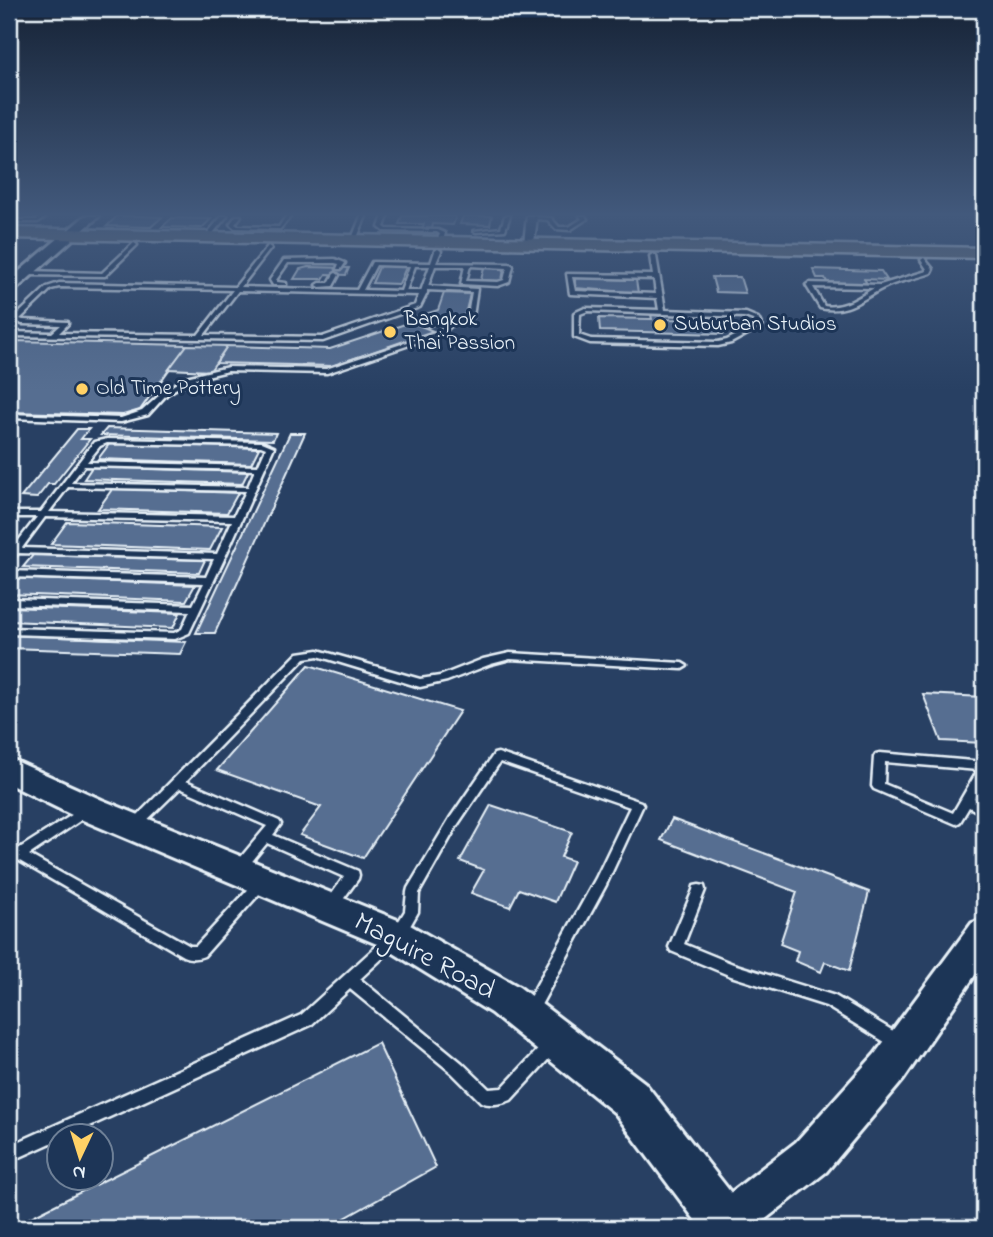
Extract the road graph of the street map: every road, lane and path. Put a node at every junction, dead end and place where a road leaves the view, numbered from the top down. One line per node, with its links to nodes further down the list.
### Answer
1 (26, 274): 18 (main road)
2 (55, 274): 3 (lane)
3 (104, 274)
4 (249, 274): 19 (lane)
5 (277, 274): 16 (lane)
6 (368, 274): 22 (lane)
7 (410, 274): 23 (lane)
8 (430, 274): 20 (lane)
9 (465, 274): 15 (lane)
10 (509, 274): 15 (lane)
11 (655, 274): 14 (lane)
12 (924, 274): 17 (lane)
13 (336, 275): 16 (lane)
14 (656, 277): 24 (lane); 24 (lane)
15 (482, 284): 21 (lane)
16 (273, 287): 19 (lane); 22 (lane)
17 (882, 287): 17 (lane)
18 (9, 288)
19 (237, 289): 27 (lane); 28 (lane)
20 (425, 290): 21 (lane); 23 (lane); 28 (lane)
21 (475, 290): 29 (lane)
22 (359, 292): 23 (lane)
23 (403, 292)
24 (660, 296): 25 (lane)
25 (662, 311): 25 (lane)
26 (9, 334): 27 (lane)
27 (53, 335): 28 (lane)
28 (199, 338)
29 (9, 416)
30 (82, 464): 31 (lane); 31 (lane); 32 (lane)
31 (260, 468): 33 (lane)
32 (65, 485): 33 (lane); 35 (lane)
33 (251, 489): 36 (lane)
34 (9, 514): 35 (lane)
35 (44, 514): 36 (lane); 37 (lane)
36 (238, 519): 38 (lane)
37 (16, 550): 38 (lane); 39 (lane)
38 (220, 557): 41 (lane)
39 (9, 559)
40 (9, 574): 41 (lane)
41 (210, 580): 43 (lane)
42 (9, 602): 43 (lane)
43 (197, 608): 44 (lane)
44 (9, 631)
45 (682, 666): 48 (lane)
46 (984, 768): 49 (lane); 49 (lane)
47 (9, 770): 50 (main road, Maguire Road)
48 (178, 782): 52 (lane); 53 (lane)
49 (966, 800): 51 (lane)
50 (90, 808): 52 (main road, Maguire Road); 54 (lane)
51 (984, 810)
52 (134, 827): 55 (main road, Maguire Road)
53 (265, 837): 55 (lane); 57 (lane)
54 (14, 857): 55 (lane)
55 (251, 876): 57 (main road, Maguire Road)
56 (699, 890): 62 (lane)
57 (329, 908): 59 (main road, Maguire Road)
58 (984, 934): 62 (street)
59 (397, 936): 60 (lane); 61 (main road, Maguire Road); 61 (lane)
60 (349, 979): 61 (lane); 63 (lane)
61 (541, 1029): 64 (main road, Maguire Road)
62 (904, 1046): 64 (street)
63 (9, 1154)
64 (728, 1225)

